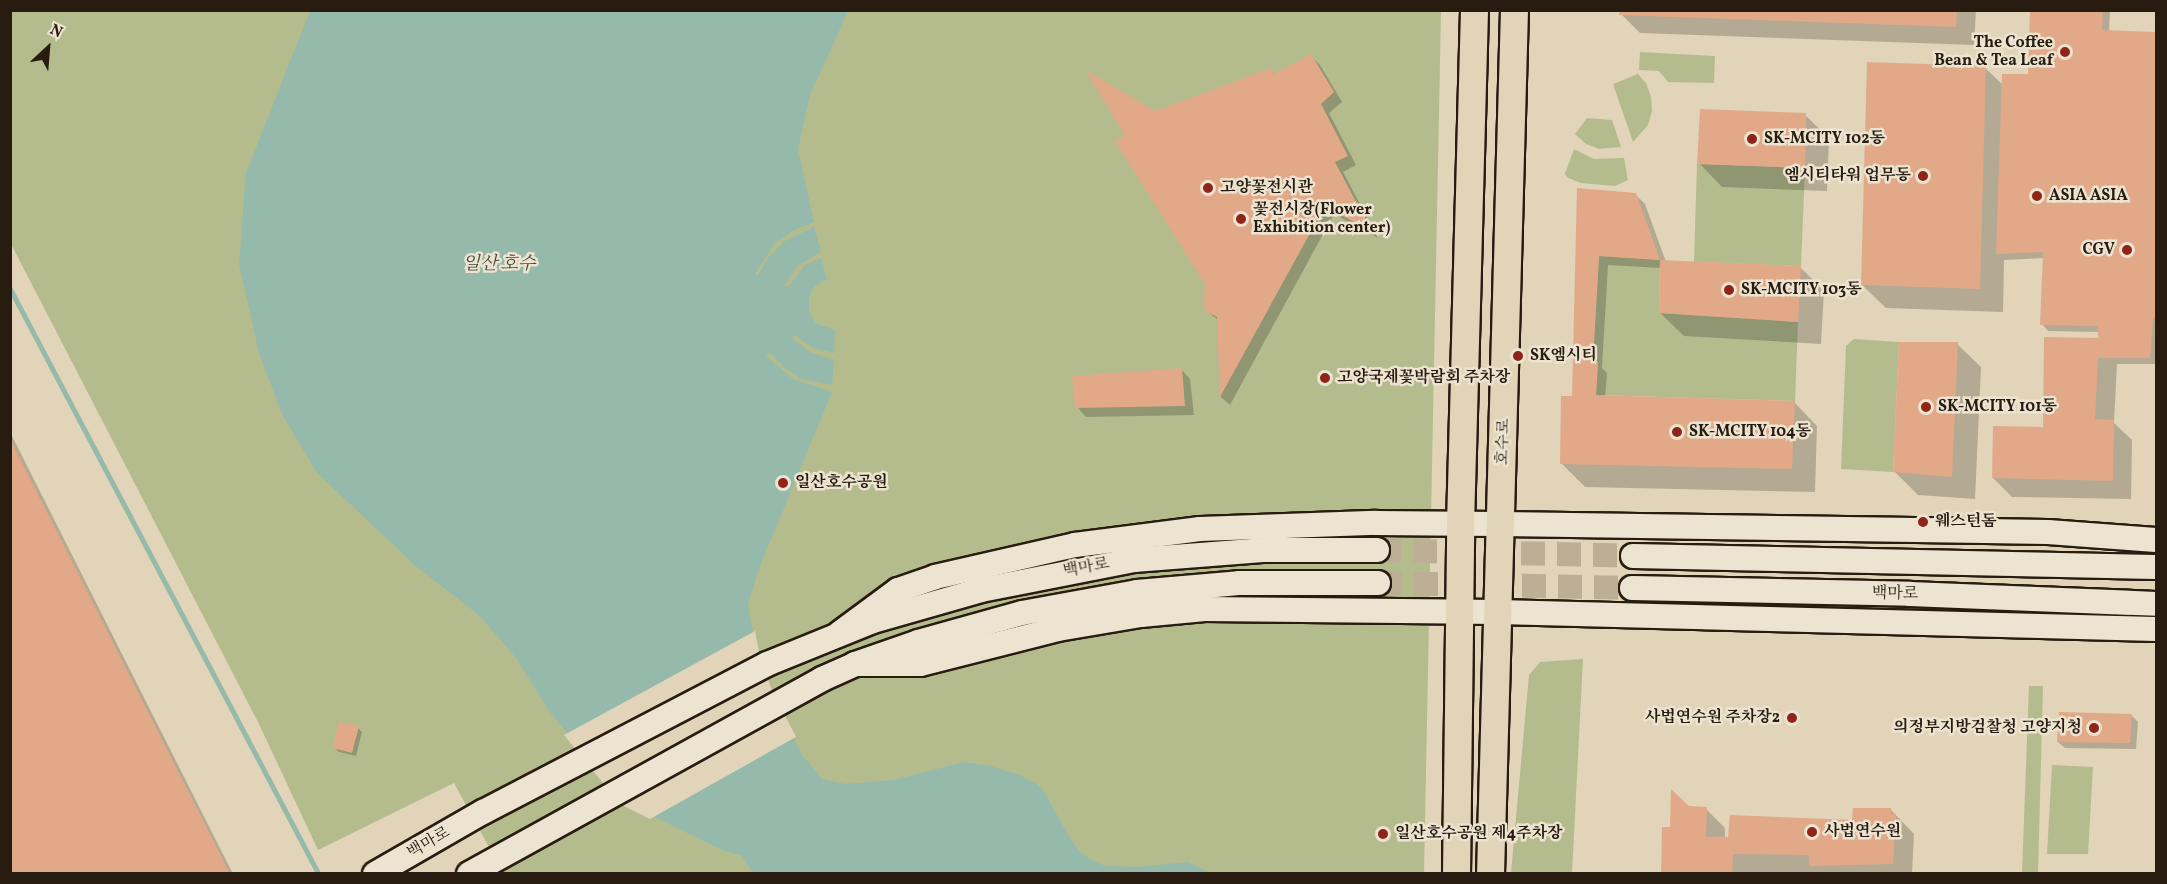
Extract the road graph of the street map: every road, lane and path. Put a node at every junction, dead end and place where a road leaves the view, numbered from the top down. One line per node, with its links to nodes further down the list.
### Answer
1 (1474, 10): 3 (main road)
2 (1514, 10): 4 (main road, 호수로)
3 (1460, 524): 4 (main road); 12 (main road); 15 (main road)
4 (1502, 524): 5 (main road); 13 (main road, 호수로)
5 (2157, 540)
6 (1377, 550): 15 (main road, 백마로)
7 (1633, 556): 8 (main road, 백마로)
8 (2157, 567)
9 (1378, 583): 16 (main road, 백마로)
10 (1632, 588): 11 (main road, 백마로)
11 (2157, 604)
12 (1459, 612): 13 (main road); 16 (main road); 19 (main road)
13 (1498, 612): 14 (main road); 20 (main road, 호수로)
14 (2157, 629)
15 (840, 633): 17 (main road, 백마로)
16 (855, 664): 18 (main road, 백마로)
17 (375, 873)
18 (470, 873)
19 (1456, 873)
20 (1490, 873)

